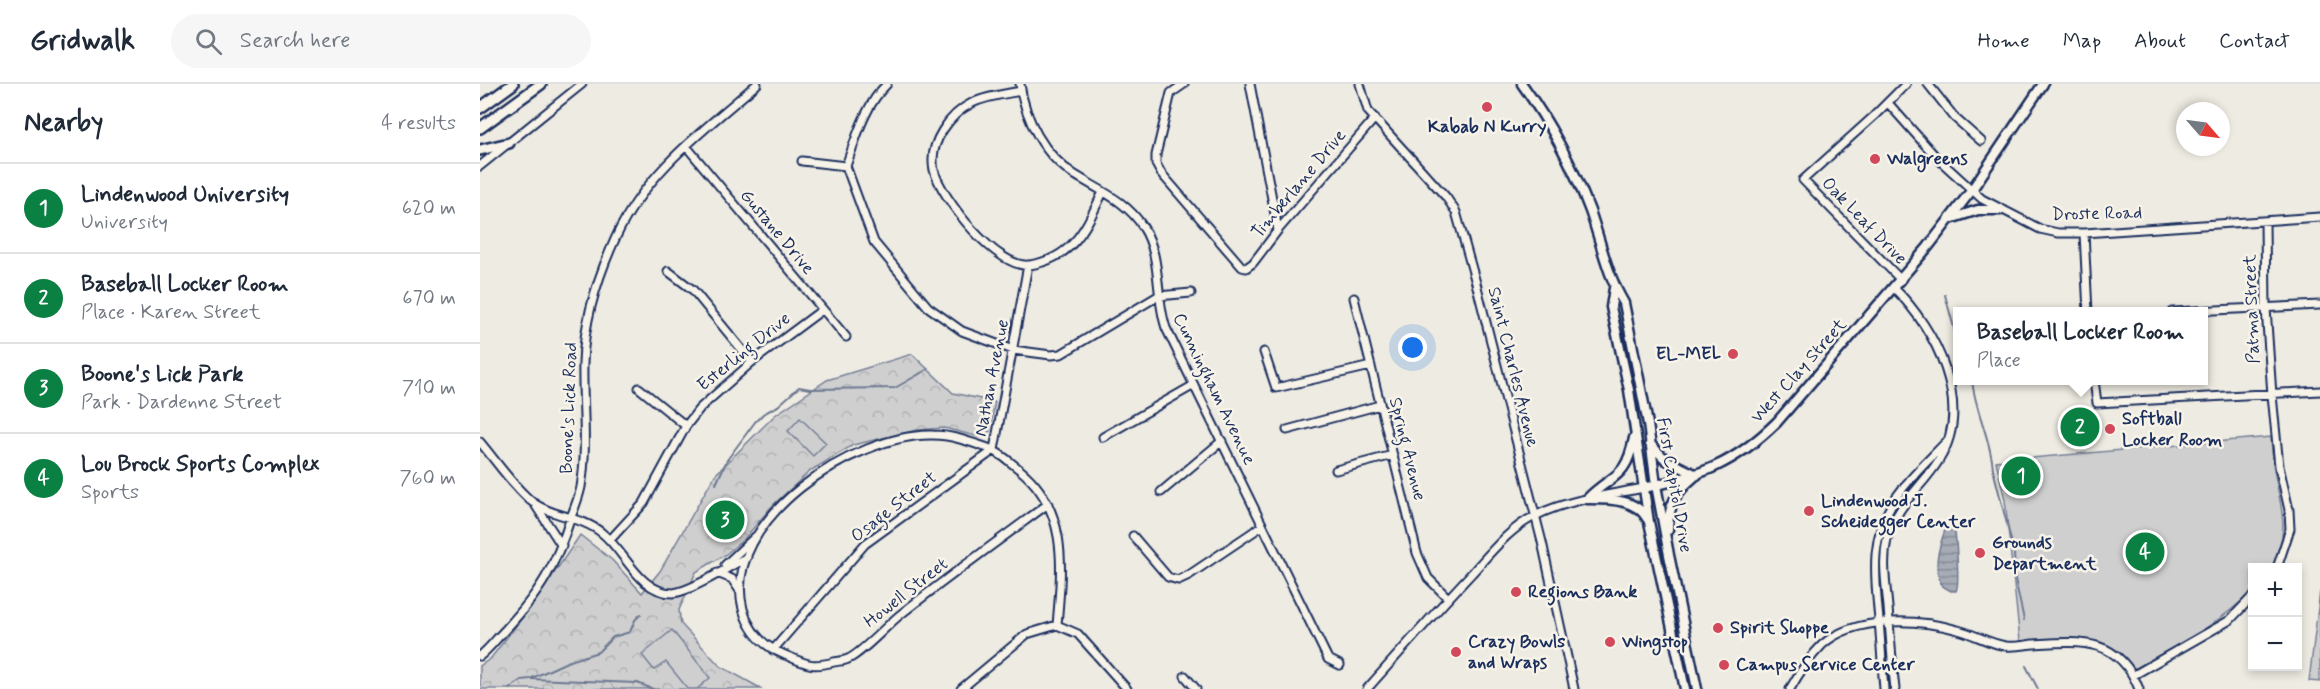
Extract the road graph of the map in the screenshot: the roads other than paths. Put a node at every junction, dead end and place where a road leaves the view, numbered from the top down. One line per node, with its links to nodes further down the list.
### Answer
1 (513, 84): 15 (highway)
2 (541, 84): 17 (highway)
3 (582, 84): 19 (street)
4 (757, 84): 20 (street, Boone's Lick Road)
5 (887, 84): 24 (street)
6 (1184, 84): 31 (street, Timberlane Drive)
7 (1250, 84): 31 (street)
8 (1360, 84): 16 (street, Saint Charles Avenue)
9 (1522, 84): 36 (main road, First Capitol Drive)
10 (1906, 84): 14 (street, Oak Leaf Drive)
11 (1928, 84): 18 (street)
12 (2043, 84): 25 (main road, West Clay Street)
13 (1020, 88): 26 (street, Cunningham Avenue); 33 (street)
14 (1888, 102): 25 (street, Droste Road); 35 (street, Oak Leaf Drive)
15 (480, 108)
16 (1376, 118): 31 (street, Timberlane Drive); 75 (street, Saint Charles Avenue)
17 (480, 128)
18 (1981, 141)
19 (509, 143): 21 (highway); 23 (street)
20 (686, 146): 44 (street, Gustane Drive); 76 (street, Boone's Lick Road)
21 (480, 150)
22 (801, 161): 24 (street)
23 (480, 166)
24 (846, 166): 47 (street)
25 (1971, 191): 27 (street, Droste Road); 29 (main road, West Clay Street)
26 (1103, 192): 33 (street); 39 (street, Cunningham Avenue)
27 (2001, 210): 29 (main road); 32 (street, Droste Road)
28 (2320, 218): 30 (street, Droste Road)
29 (1950, 219): 35 (main road, West Clay Street)
30 (2265, 221): 32 (street, Droste Road); 43 (street, Patma Street)
31 (1278, 230)
32 (2084, 233): 42 (street)
33 (1028, 266): 47 (street, Nathan Avenue)
34 (668, 271): 49 (street)
35 (1901, 280): 37 (main road, West Clay Street)
36 (1614, 288): 59 (main road, First Capitol Drive); 64 (main road, First Capitol Drive)
37 (1894, 288): 62 (street); 68 (main road, West Clay Street)
38 (1191, 293): 39 (street)
39 (1158, 296): 47 (street); 51 (street, Cunningham Avenue)
40 (1354, 298): 50 (street, Spring Avenue)
41 (2320, 304): 43 (street)
42 (2088, 307)
43 (2266, 308): 45 (street); 55 (street, Patma Street)
44 (822, 310): 46 (street, Gustane Drive); 49 (street, Esterling Drive)
45 (2208, 310)
46 (846, 337)
47 (1013, 350): 65 (street, Nathan Avenue)
48 (1264, 352): 50 (street)
49 (752, 362): 57 (street, Esterling Drive)
50 (1371, 366): 56 (street, Spring Avenue)
51 (1194, 385): 60 (street); 61 (street, Cunningham Avenue)
52 (2095, 385): 55 (street)
53 (639, 388): 57 (street)
54 (2320, 392): 55 (street)
55 (2271, 395): 85 (street, Patma Street)
56 (1380, 405): 58 (street); 66 (street, Spring Avenue)
57 (686, 426): 81 (street, Esterling Drive)
58 (1287, 430)
59 (1635, 430): 70 (main road, First Capitol Drive); 72 (main road)
60 (1103, 437)
61 (1222, 441): 71 (street); 78 (street, Cunningham Avenue)
62 (1947, 441): 90 (street); 91 (street)
63 (480, 442): 73 (street)
64 (1650, 443): 68 (main road); 69 (main road, First Capitol Drive)
65 (994, 450): 74 (street, Nathan Avenue); 79 (street); 94 (street, Osage Street)
66 (1393, 455): 67 (street); 88 (street, Spring Avenue)
67 (1336, 470)
68 (1697, 475): 69 (main road, West Clay Street); 83 (main road)
69 (1656, 486): 70 (main road, West Clay Street); 83 (main road, First Capitol Drive)
70 (1644, 488): 72 (street, West Clay Street); 77 (main road, First Capitol Drive)
71 (1161, 492)
72 (1587, 499): 75 (street, West Clay Street); 77 (main road)
73 (535, 504): 76 (street); 82 (street)
74 (1048, 504): 92 (street, Nathan Avenue); 94 (street, Howell Street)
75 (1535, 516): 88 (street, West Clay Street); 102 (street, Saint Charles Avenue)
76 (571, 518): 81 (street); 82 (street, Boone's Lick Road)
77 (1649, 522): 103 (main road, First Capitol Drive)
78 (1262, 526): 80 (street); 95 (street, Cunningham Avenue)
79 (761, 531): 84 (street); 86 (street)
80 (1132, 536)
81 (609, 540): 86 (street)
82 (562, 546): 93 (street, Boone's Lick Road)
83 (1669, 555): 104 (main road, First Capitol Drive)
84 (747, 557): 86 (street); 87 (street)
85 (2278, 563)
86 (717, 573): 87 (street)
87 (741, 593): 94 (street)
88 (1448, 598): 101 (street, West Clay Street)
89 (2248, 602): 96 (street)
90 (1879, 622): 91 (street); 105 (street); 106 (street)
91 (1889, 622): 96 (street); 107 (street)
92 (1057, 625): 98 (street); 99 (street)
93 (482, 651)
94 (773, 651)
95 (1340, 665)
96 (2134, 675): 108 (street)
97 (1185, 676): 100 (street)
98 (961, 689)
99 (1127, 689)
100 (1196, 689)
101 (1367, 689)
102 (1574, 689)
103 (1685, 689)
104 (1697, 689)
105 (1790, 689)
106 (1884, 689)
107 (1895, 689)
108 (2139, 689)

